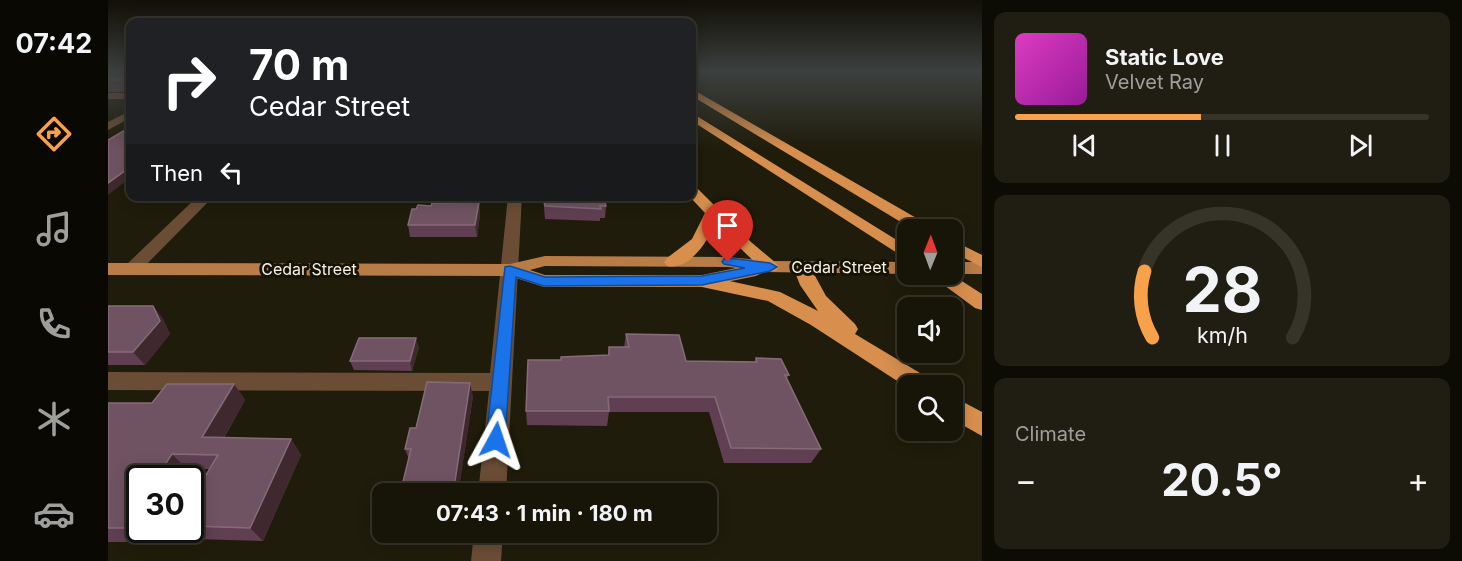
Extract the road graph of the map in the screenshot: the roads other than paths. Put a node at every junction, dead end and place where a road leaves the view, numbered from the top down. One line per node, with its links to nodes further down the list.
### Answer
1 (701, 97): 9 (highway)
2 (126, 117): 4 (street)
3 (696, 119): 10 (highway)
4 (108, 127)
5 (696, 195): 8 (highway)
6 (202, 201): 20 (street)
7 (515, 201): 21 (street)
8 (712, 213): 12 (highway); 14 (highway)
9 (907, 219)
10 (897, 248)
11 (963, 251): 13 (highway)
12 (673, 262): 14 (main road, Cedar Street); 21 (main road, Cedar Street)
13 (982, 262)
14 (770, 267): 15 (main road, Cedar Street); 22 (main road, Cedar Street)
15 (802, 267): 16 (main road, Cedar Street); 25 (highway)
16 (897, 268)
17 (963, 268): 18 (main road)
18 (982, 268)
19 (108, 269): 20 (main road, Cedar Street)
20 (132, 269): 21 (main road, Cedar Street)
21 (510, 270): 22 (main road, Cedar Street); 28 (street)
22 (702, 281): 25 (highway)
23 (955, 285): 24 (highway)
24 (982, 303)
25 (883, 359): 26 (highway)
26 (906, 375)
27 (108, 381): 28 (street)
28 (501, 382): 31 (street)
29 (963, 413): 30 (highway)
30 (982, 425)
31 (493, 483)
32 (488, 543): 33 (street)
33 (486, 561)

